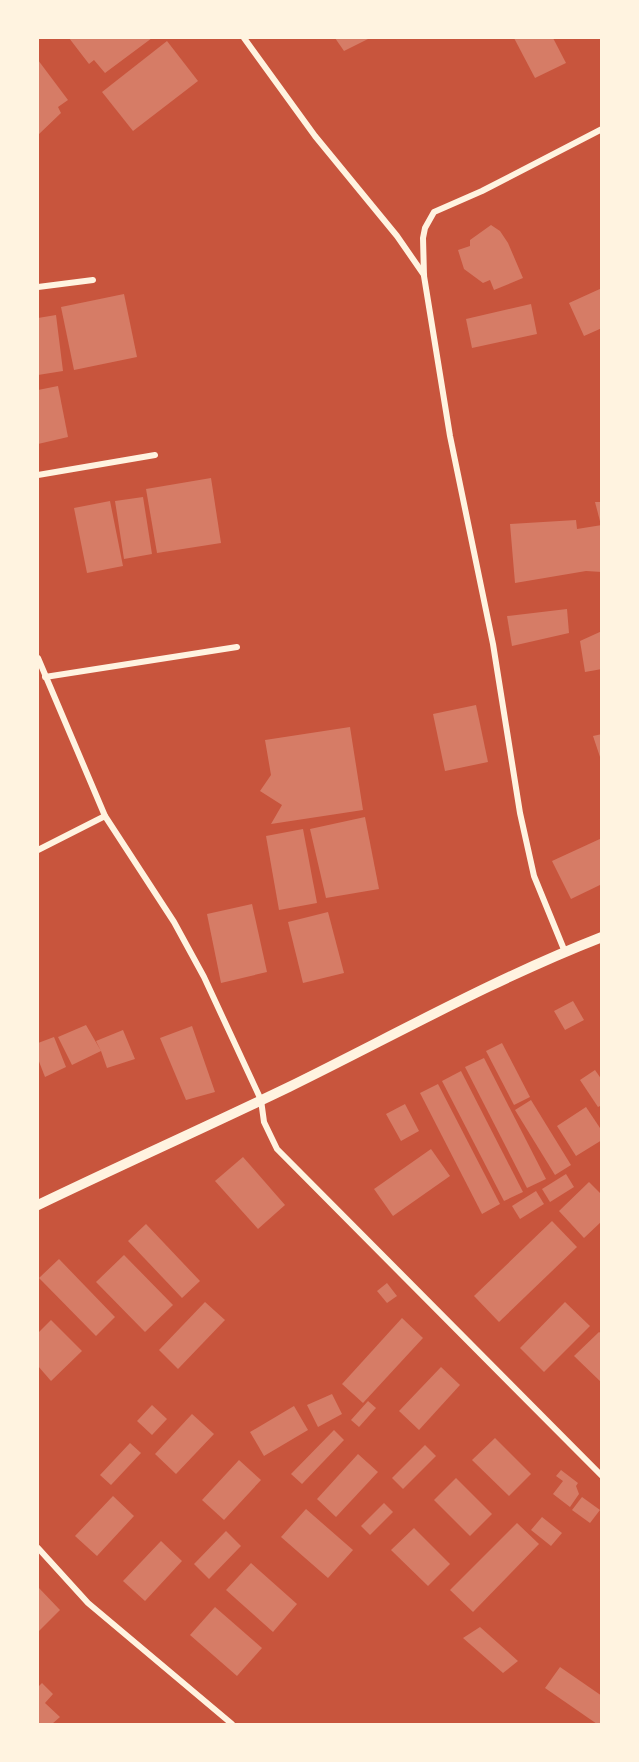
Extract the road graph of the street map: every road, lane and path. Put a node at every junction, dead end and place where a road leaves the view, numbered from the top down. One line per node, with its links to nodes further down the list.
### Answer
1 (244, 38): 3 (street)
2 (602, 129): 3 (street)
3 (424, 276): 14 (street)
4 (93, 280): 5 (street)
5 (38, 286)
6 (155, 455): 7 (street)
7 (38, 475)
8 (237, 647): 10 (street)
9 (38, 658): 10 (street)
10 (45, 677): 11 (street)
11 (105, 816): 12 (street); 15 (street)
12 (38, 850)
13 (602, 937): 14 (street)
14 (565, 952): 15 (street)
15 (261, 1100): 16 (street); 17 (street)
16 (38, 1205)
17 (602, 1476)
18 (38, 1548): 19 (street)
19 (232, 1725)

